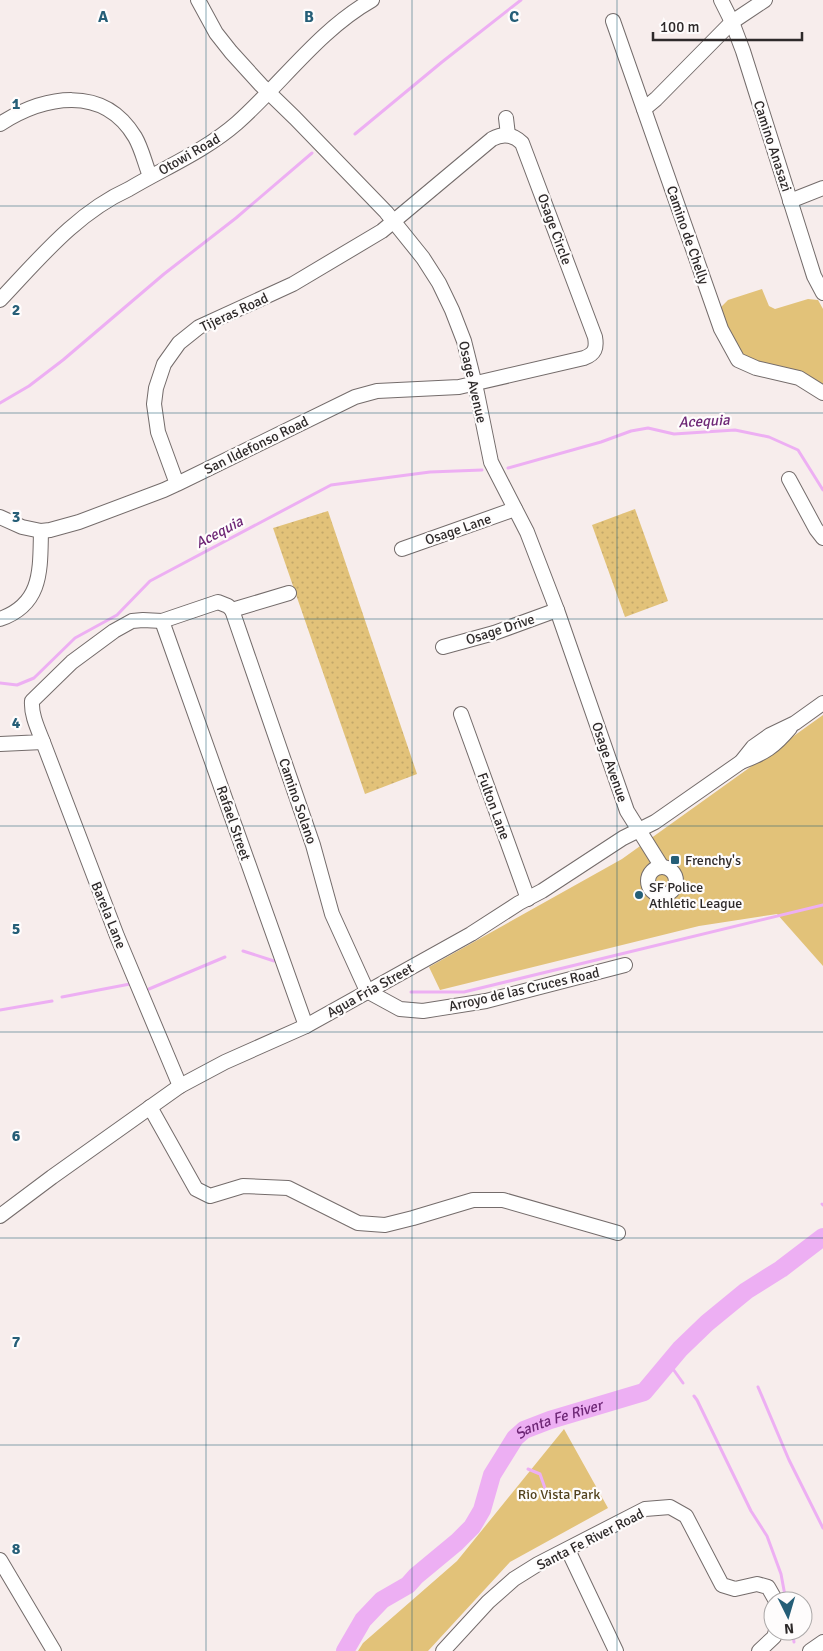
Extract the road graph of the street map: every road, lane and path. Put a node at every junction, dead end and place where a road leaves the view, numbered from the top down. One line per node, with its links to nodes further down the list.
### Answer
1 (198, 0): 7 (street, Osage Avenue)
2 (372, 0): 7 (street, Otowi Road)
3 (720, 0): 6 (street, Camino Anasazi)
4 (765, 0): 6 (street)
5 (613, 21): 8 (street, Camino de Chelly)
6 (732, 22): 8 (street); 14 (street, Camino Anasazi)
7 (268, 92): 12 (street, Otowi Road); 15 (street, Osage Avenue)
8 (644, 109): 19 (street, Camino de Chelly)
9 (506, 118): 11 (street)
10 (0, 124): 12 (street)
11 (508, 135): 15 (street); 18 (street, Osage Circle)
12 (150, 176): 17 (street, Otowi Road)
13 (823, 188): 14 (street)
14 (790, 200): 16 (street, Camino Anasazi)
15 (394, 221): 18 (street, Osage Avenue); 21 (street, Tijeras Road)
16 (823, 293)
17 (0, 300)
18 (475, 383): 21 (street, San Ildefonso Road); 22 (street, Osage Avenue)
19 (823, 393)
20 (789, 480): 25 (street)
21 (177, 484): 24 (street, San Ildefonso Road)
22 (515, 509): 26 (street, Osage Lane); 29 (street, Osage Avenue)
23 (0, 517): 24 (street)
24 (41, 530): 30 (street)
25 (823, 538)
26 (402, 549)
27 (289, 593): 28 (street)
28 (232, 610): 31 (street); 41 (street, Camino Solano)
29 (557, 610): 32 (street, Osage Drive); 37 (street, Osage Avenue)
30 (0, 619)
31 (162, 621): 35 (street, Barela Lane); 42 (street, Rafael Street)
32 (443, 647)
33 (823, 703): 37 (street, Agua Fria Street)
34 (460, 714): 39 (street, Fulton Lane)
35 (43, 742): 36 (street); 43 (street, Barela Lane)
36 (0, 744)
37 (638, 830): 38 (street, Osage Avenue); 39 (street, Agua Fria Street)
38 (662, 866)
39 (528, 898): 41 (street, Agua Fria Street)
40 (625, 965): 41 (street, Arroyo de las Cruces Road)
41 (367, 991): 42 (street, Agua Fria Street)
42 (306, 1026): 43 (street, Agua Fria Street)
43 (180, 1086): 44 (street, Agua Fria Street)
44 (150, 1108): 45 (street, Agua Fria Street); 46 (street)
45 (0, 1216)
46 (618, 1233)
47 (568, 1550): 49 (street, Santa Fe River Road); 53 (street, Santa Fe River Road); 54 (street)
48 (0, 1560): 52 (street)
49 (770, 1591)
50 (769, 1641): 55 (street)
51 (823, 1642): 56 (street)
52 (54, 1651)
53 (443, 1651)
54 (616, 1651)
55 (758, 1651)
56 (810, 1651)

